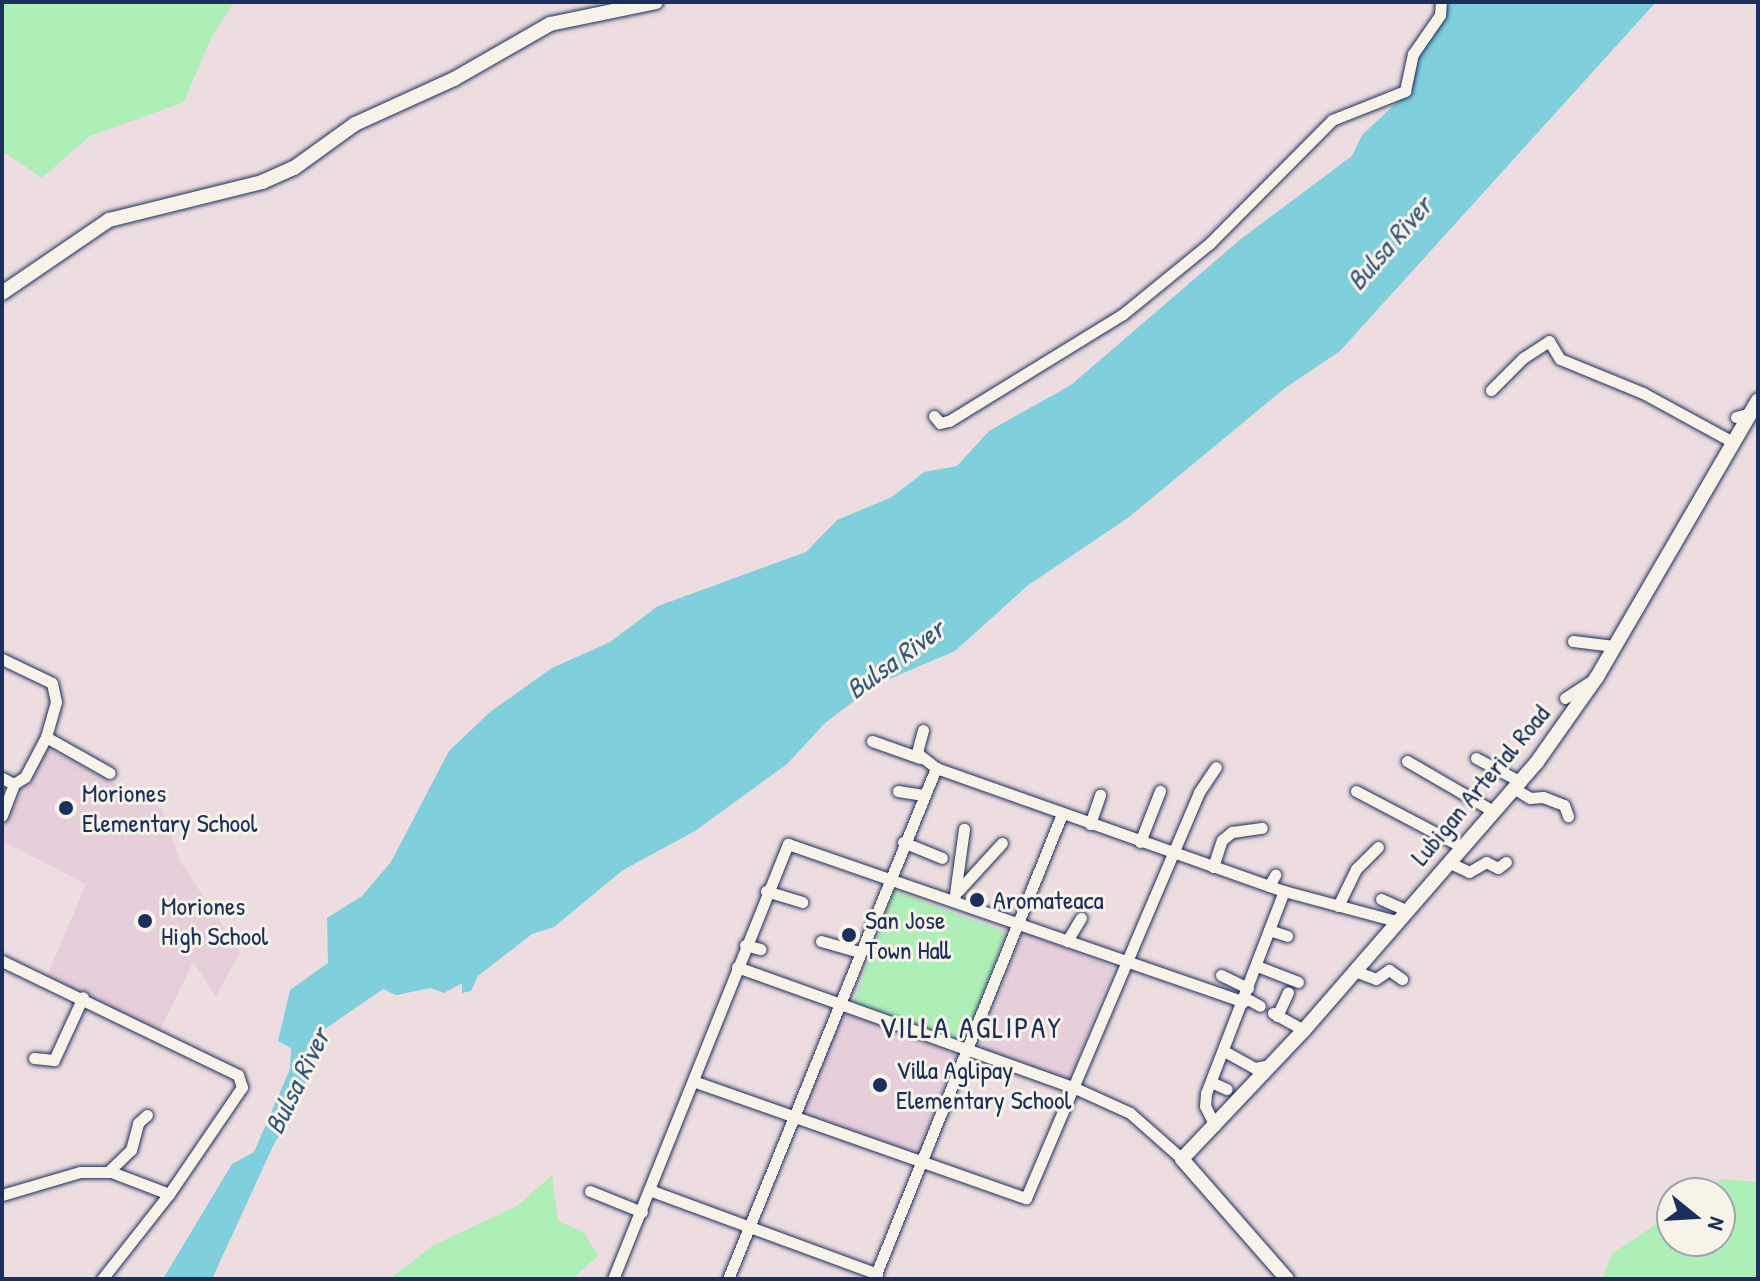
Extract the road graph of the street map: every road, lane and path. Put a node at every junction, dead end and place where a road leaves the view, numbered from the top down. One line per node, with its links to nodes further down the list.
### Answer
1 (656, 2): 3 (main road)
2 (1441, 2): 6 (street)
3 (2, 293)
4 (1491, 390): 8 (street)
5 (1755, 406): 7 (street); 8 (main road, Lubigan Arterial Road)
6 (934, 416)
7 (1736, 417)
8 (1733, 442): 10 (main road, Lubigan Arterial Road)
9 (1573, 641): 10 (street)
10 (1614, 646): 12 (main road, Lubigan Arterial Road)
11 (2, 659): 15 (street)
12 (1597, 677): 13 (street); 25 (main road, Lubigan Arterial Road)
13 (1565, 698)
14 (923, 730): 17 (street)
15 (46, 737): 22 (street); 24 (street)
16 (872, 741): 17 (street)
17 (920, 758): 21 (street)
18 (1476, 758): 25 (street)
19 (1407, 761): 31 (street)
20 (1216, 767): 43 (street)
21 (936, 768): 29 (street); 32 (street)
22 (110, 773)
23 (2, 778): 24 (street)
24 (14, 784): 33 (street)
25 (1518, 785): 31 (main road, Lubigan Arterial Road); 34 (street)
26 (898, 791): 29 (street)
27 (1160, 791): 39 (street)
28 (1356, 791): 42 (street)
29 (922, 795): 38 (street)
30 (1100, 795): 35 (street)
31 (1493, 811): 42 (main road, Lubigan Arterial Road)
32 (1062, 814): 35 (street); 59 (street)
33 (2, 816)
34 (1568, 816)
35 (1090, 824): 39 (street)
36 (1262, 828): 47 (street)
37 (964, 829): 53 (street)
38 (903, 842): 44 (street); 49 (street)
39 (1140, 842): 43 (street)
40 (1002, 843): 53 (street)
41 (1378, 847): 56 (street)
42 (1462, 847): 45 (main road, Lubigan Arterial Road)
43 (1175, 855): 47 (street); 68 (street)
44 (942, 858)
45 (1448, 862): 46 (street); 57 (main road, Lubigan Arterial Road)
46 (1506, 862)
47 (1213, 867): 50 (street)
48 (1275, 875): 50 (street)
49 (889, 878): 51 (street); 53 (street); 66 (street)
50 (1269, 886): 52 (street)
51 (766, 891): 55 (street); 64 (street)
52 (1284, 891): 56 (street); 60 (street)
53 (956, 896): 59 (street)
54 (1381, 899): 57 (street)
55 (802, 902)
56 (1338, 906): 57 (street)
57 (1401, 916): 71 (main road, Lubigan Arterial Road)
58 (1081, 918): 63 (street)
59 (1019, 924): 63 (street); 81 (street)
60 (1269, 930): 61 (street); 69 (street)
61 (1287, 936)
62 (821, 941): 66 (street)
63 (1067, 941): 68 (street)
64 (745, 945): 65 (street); 70 (street)
65 (760, 949)
66 (859, 952): 78 (street)
67 (2, 961): 77 (street)
68 (1127, 963): 76 (street); 87 (street)
69 (1257, 966): 74 (street); 76 (street)
70 (737, 967): 78 (street); 85 (street)
71 (1355, 971): 73 (street); 80 (main road, Lubigan Arterial Road)
72 (1221, 975): 76 (street)
73 (1402, 979)
74 (1298, 982)
75 (1288, 992): 80 (street)
76 (1245, 996): 79 (street); 82 (street)
77 (83, 997): 83 (street); 97 (street)
78 (840, 1002): 81 (street); 90 (street)
79 (1260, 1006)
80 (1304, 1030): 84 (main road, Lubigan Arterial Road)
81 (967, 1051): 87 (street); 93 (street)
82 (1224, 1051): 84 (street); 86 (street)
83 (34, 1058)
84 (1272, 1064): 91 (main road, Lubigan Arterial Road)
85 (693, 1081): 90 (street); 96 (street)
86 (1211, 1082): 88 (street); 91 (street)
87 (1075, 1088): 92 (street); 93 (street)
88 (1227, 1089)
89 (147, 1115): 94 (street)
90 (791, 1115): 93 (street); 100 (street)
91 (1215, 1126): 92 (main road, Lubigan Arterial Road)
92 (1182, 1159): 105 (main road)
93 (921, 1162): 101 (street)
94 (109, 1171): 97 (street); 98 (street)
95 (590, 1191): 99 (street)
96 (652, 1191): 99 (street); 100 (street)
97 (169, 1194): 102 (street)
98 (2, 1195)
99 (642, 1212): 103 (street)
100 (749, 1225): 101 (street); 104 (street)
101 (875, 1276)
102 (102, 1279)
103 (613, 1279)
104 (728, 1279)
105 (1287, 1279)

